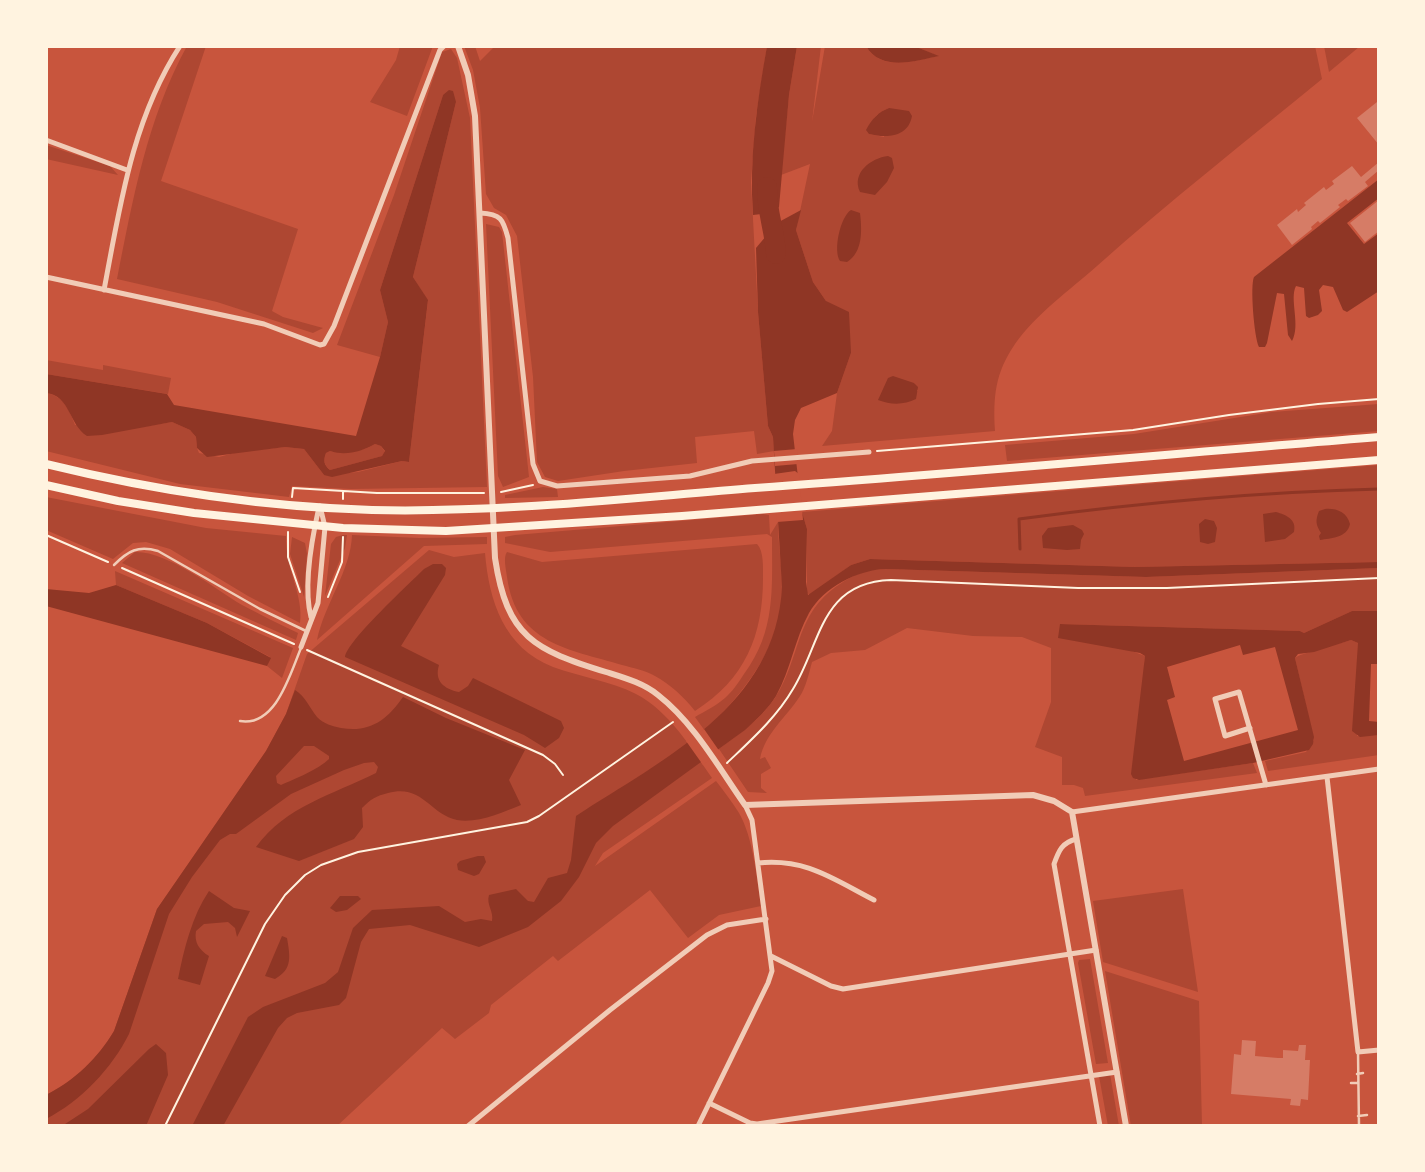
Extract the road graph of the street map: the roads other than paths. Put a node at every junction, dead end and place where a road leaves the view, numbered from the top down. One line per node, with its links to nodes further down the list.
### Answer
1 (180, 46): 5 (street)
2 (444, 46): 8 (street)
3 (458, 46): 6 (street)
4 (46, 140): 5 (street)
5 (127, 170): 8 (street)
6 (480, 213): 10 (street); 26 (street)
7 (46, 277): 8 (street)
8 (104, 290)
9 (1379, 437): 14 (main road)
10 (869, 452)
11 (1379, 460): 16 (main road)
12 (46, 464): 14 (main road)
13 (46, 485): 15 (main road)
14 (320, 506): 15 (street); 16 (street)
15 (315, 526): 16 (main road); 18 (street)
16 (326, 526): 18 (street)
17 (114, 564): 19 (lane)
18 (312, 618): 19 (street)
19 (307, 632): 20 (street)
20 (301, 647): 21 (lane)
21 (240, 721)
22 (1250, 728): 22 (street); 25 (street)
23 (1379, 769): 24 (street)
24 (1326, 777): 25 (street); 36 (street)
25 (1266, 786): 27 (street)
26 (745, 805): 27 (street); 29 (street)
27 (1072, 812): 28 (street)
28 (1076, 839): 32 (street); 33 (street)
29 (758, 863): 30 (street); 31 (street)
30 (874, 900)
31 (766, 919): 34 (street); 46 (street)
32 (1096, 950): 33 (street); 37 (street)
33 (1070, 954): 34 (street); 40 (street)
34 (771, 956): 43 (street)
35 (1379, 1050): 36 (street)
36 (1358, 1052): 39 (lane)
37 (1117, 1072): 40 (street); 49 (street)
38 (1362, 1073): 39 (lane)
39 (1357, 1074): 42 (lane)
40 (1091, 1076): 43 (street); 48 (street)
41 (1351, 1083): 42 (lane)
42 (1357, 1083): 45 (lane)
43 (710, 1103): 47 (street)
44 (1367, 1115): 45 (lane)
45 (1358, 1116): 50 (lane)
46 (468, 1126)
47 (698, 1126)
48 (1100, 1126)
49 (1126, 1126)
50 (1359, 1126)

